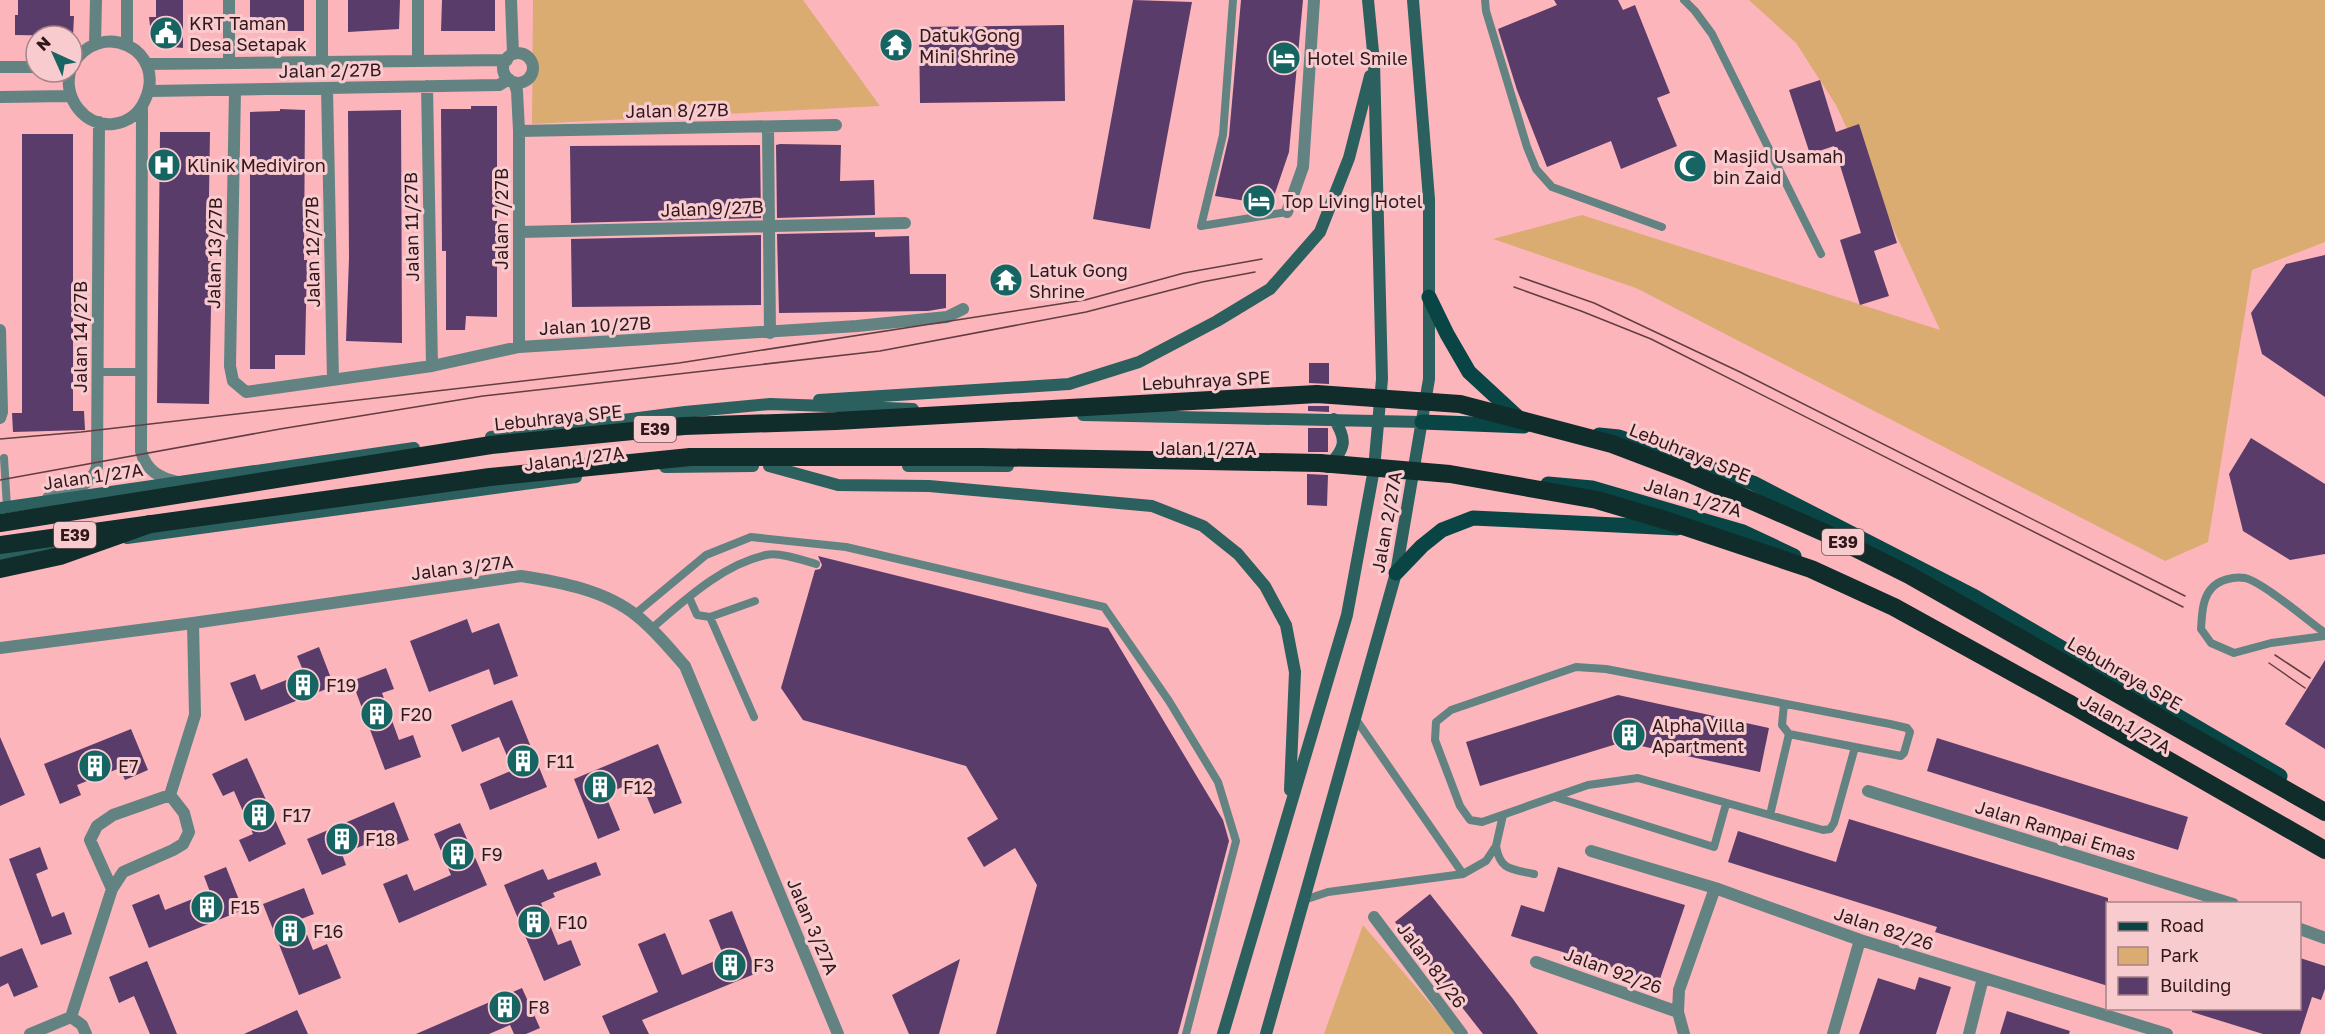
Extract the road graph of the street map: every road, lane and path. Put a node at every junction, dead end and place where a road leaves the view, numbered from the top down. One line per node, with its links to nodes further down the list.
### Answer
1 (96, 0): 13 (street)
2 (127, 0): 14 (street)
3 (229, 0): 20 (street)
4 (322, 0): 18 (street)
5 (418, 0): 17 (street)
6 (511, 0): 16 (street)
7 (1233, 0): 37 (lane)
8 (1314, 0): 37 (street)
9 (1368, 0): 19 (main road, Jalan 2/27A)
10 (1485, 0): 40 (lane)
11 (1684, 0): 42 (lane)
12 (1415, 1): 43 (main road, Jalan 2/27A)
13 (95, 44): 14 (street); 15 (street)
14 (127, 44): 21 (street)
15 (84, 51)
16 (514, 53): 17 (street, Jalan 2/27B); 25 (street); 25 (street)
17 (418, 61): 18 (street, Jalan 2/27B)
18 (322, 62): 20 (street, Jalan 2/27B)
19 (1374, 62): 53 (main road); 56 (main road, Jalan 2/27A)
20 (229, 63): 21 (street, Jalan 2/27B)
21 (146, 64): 29 (street)
22 (0, 67): 23 (street)
23 (24, 67)
24 (68, 84): 30 (street)
25 (515, 84): 26 (street, Jalan 2/27B); 36 (street, Jalan 7/27B)
26 (427, 86): 27 (street, Jalan 2/27B); 48 (street, Jalan 11/27B)
27 (327, 88): 28 (street, Jalan 2/27B); 51 (street, Jalan 12/27B)
28 (235, 90): 29 (street, Jalan 2/27B); 52 (street, Jalan 13/27B)
29 (150, 91): 32 (street)
30 (70, 96): 31 (street); 33 (street)
31 (0, 97)
32 (142, 109): 33 (street); 50 (street)
33 (99, 122): 49 (street, Jalan 14/27B)
34 (836, 125): 35 (street, Jalan 8/27B)
35 (768, 127): 36 (street, Jalan 8/27B); 39 (street)
36 (519, 131): 41 (street, Jalan 7/27B)
37 (1287, 212)
38 (905, 223): 39 (street, Jalan 9/27B)
39 (768, 225): 41 (street, Jalan 9/27B); 46 (street)
40 (1662, 227)
41 (520, 232): 47 (street, Jalan 7/27B)
42 (1821, 254)
43 (1429, 297): 57 (main road, Jalan 2/27A); 58 (main road)
44 (963, 309): 46 (street, Jalan 10/27B)
45 (0, 330): 54 (street)
46 (770, 333): 47 (street, Jalan 10/27B)
47 (519, 347): 48 (street, Jalan 10/27B)
48 (432, 366): 51 (street, Jalan 10/27B)
49 (98, 372): 50 (lane); 65 (street, Jalan 14/27B)
50 (141, 372): 64 (street)
51 (333, 380): 52 (street, Jalan 10/27B)
52 (233, 381)
53 (770, 404): 55 (main road, Jalan 1/27A); 64 (main road, Jalan 1/27A)
54 (0, 418)
55 (1334, 419): 56 (main road, Jalan 1/27A); 61 (main road)
56 (1379, 420): 57 (main road, Jalan 1/27A); 62 (main road, Jalan 2/27A)
57 (1422, 422): 58 (main road, Jalan 1/27A); 63 (main road, Jalan 2/27A)
58 (1527, 426): 90 (main road, Jalan 1/27A)
59 (4, 458): 66 (lane)
60 (769, 465): 61 (main road, Jalan 1/27A); 70 (main road, Jalan 1/27A); 92 (main road)
61 (1327, 468): 62 (main road, Jalan 1/27A)
62 (1374, 469): 63 (main road, Jalan 1/27A); 92 (main road, Jalan 2/27A)
63 (1414, 472): 68 (main road, Jalan 1/27A); 73 (main road, Jalan 2/27A)
64 (181, 483): 65 (main road, Jalan 1/27A)
65 (26, 505): 66 (main road, Jalan 1/27A)
66 (2, 513): 93 (highway, Lebuhraya SPE / E39, bridge)
67 (150, 525): 69 (highway, E39, bridge); 72 (highway, bridge); 97 (highway, E39, bridge)
68 (1743, 532): 73 (main road); 99 (main road, Jalan 1/27A)
69 (0, 545)
70 (0, 556)
71 (816, 564): 74 (lane)
72 (0, 569)
73 (1396, 573): 84 (main road, Jalan 2/27A)
74 (689, 597): 77 (lane); 79 (lane)
75 (755, 601): 77 (lane)
76 (635, 614): 78 (street, Jalan 3/27A); 79 (street, Jalan 3/27A); 117 (lane)
77 (710, 617): 83 (lane)
78 (193, 623): 81 (street, Jalan 3/27A); 88 (street)
79 (652, 628): 116 (street, Jalan 3/27A)
80 (2325, 635): 80 (lane)
81 (0, 648)
82 (1784, 704): 85 (lane); 86 (lane); 94 (lane)
83 (754, 717)
84 (1355, 718): 100 (lane); 104 (main road, Jalan 2/27A)
85 (1789, 734): 86 (lane); 95 (lane)
86 (1855, 747): 95 (lane)
87 (1868, 791): 105 (street, Jalan Rampai Emas)
88 (170, 795): 103 (street); 103 (street)
89 (1555, 797): 91 (lane); 91 (lane); 94 (lane)
90 (2325, 803)
91 (1726, 804): 95 (lane)
92 (1289, 806): 118 (main road, Jalan 2/27A)
93 (2325, 812)
94 (1503, 815): 96 (lane)
95 (1770, 815)
96 (1496, 846): 100 (lane); 101 (lane)
97 (2325, 850)
98 (1592, 851): 102 (street, Jalan 82/26)
99 (2325, 860)
100 (1463, 874): 104 (lane)
101 (1534, 874)
102 (1715, 888): 109 (street, Jalan 82/26); 112 (street)
103 (112, 889): 113 (street)
104 (1304, 900): 119 (main road, Jalan 2/27A)
105 (2230, 902)
106 (1374, 917): 120 (street, Jalan 81/26)
107 (2301, 929): 108 (street)
108 (2325, 938)
109 (1860, 940): 111 (street, Jalan 82/26); 122 (street)
110 (1536, 962): 112 (street, Jalan 92/26)
111 (1983, 978): 123 (street); 124 (street, Jalan 82/26)
112 (1678, 1012): 121 (street)
113 (71, 1017): 114 (street); 115 (street)
114 (30, 1034)
115 (86, 1034)
116 (838, 1034)
117 (1186, 1034)
118 (1222, 1034)
119 (1266, 1034)
120 (1462, 1034)
121 (1683, 1034)
122 (1833, 1034)
123 (1970, 1034)
124 (2167, 1034)

